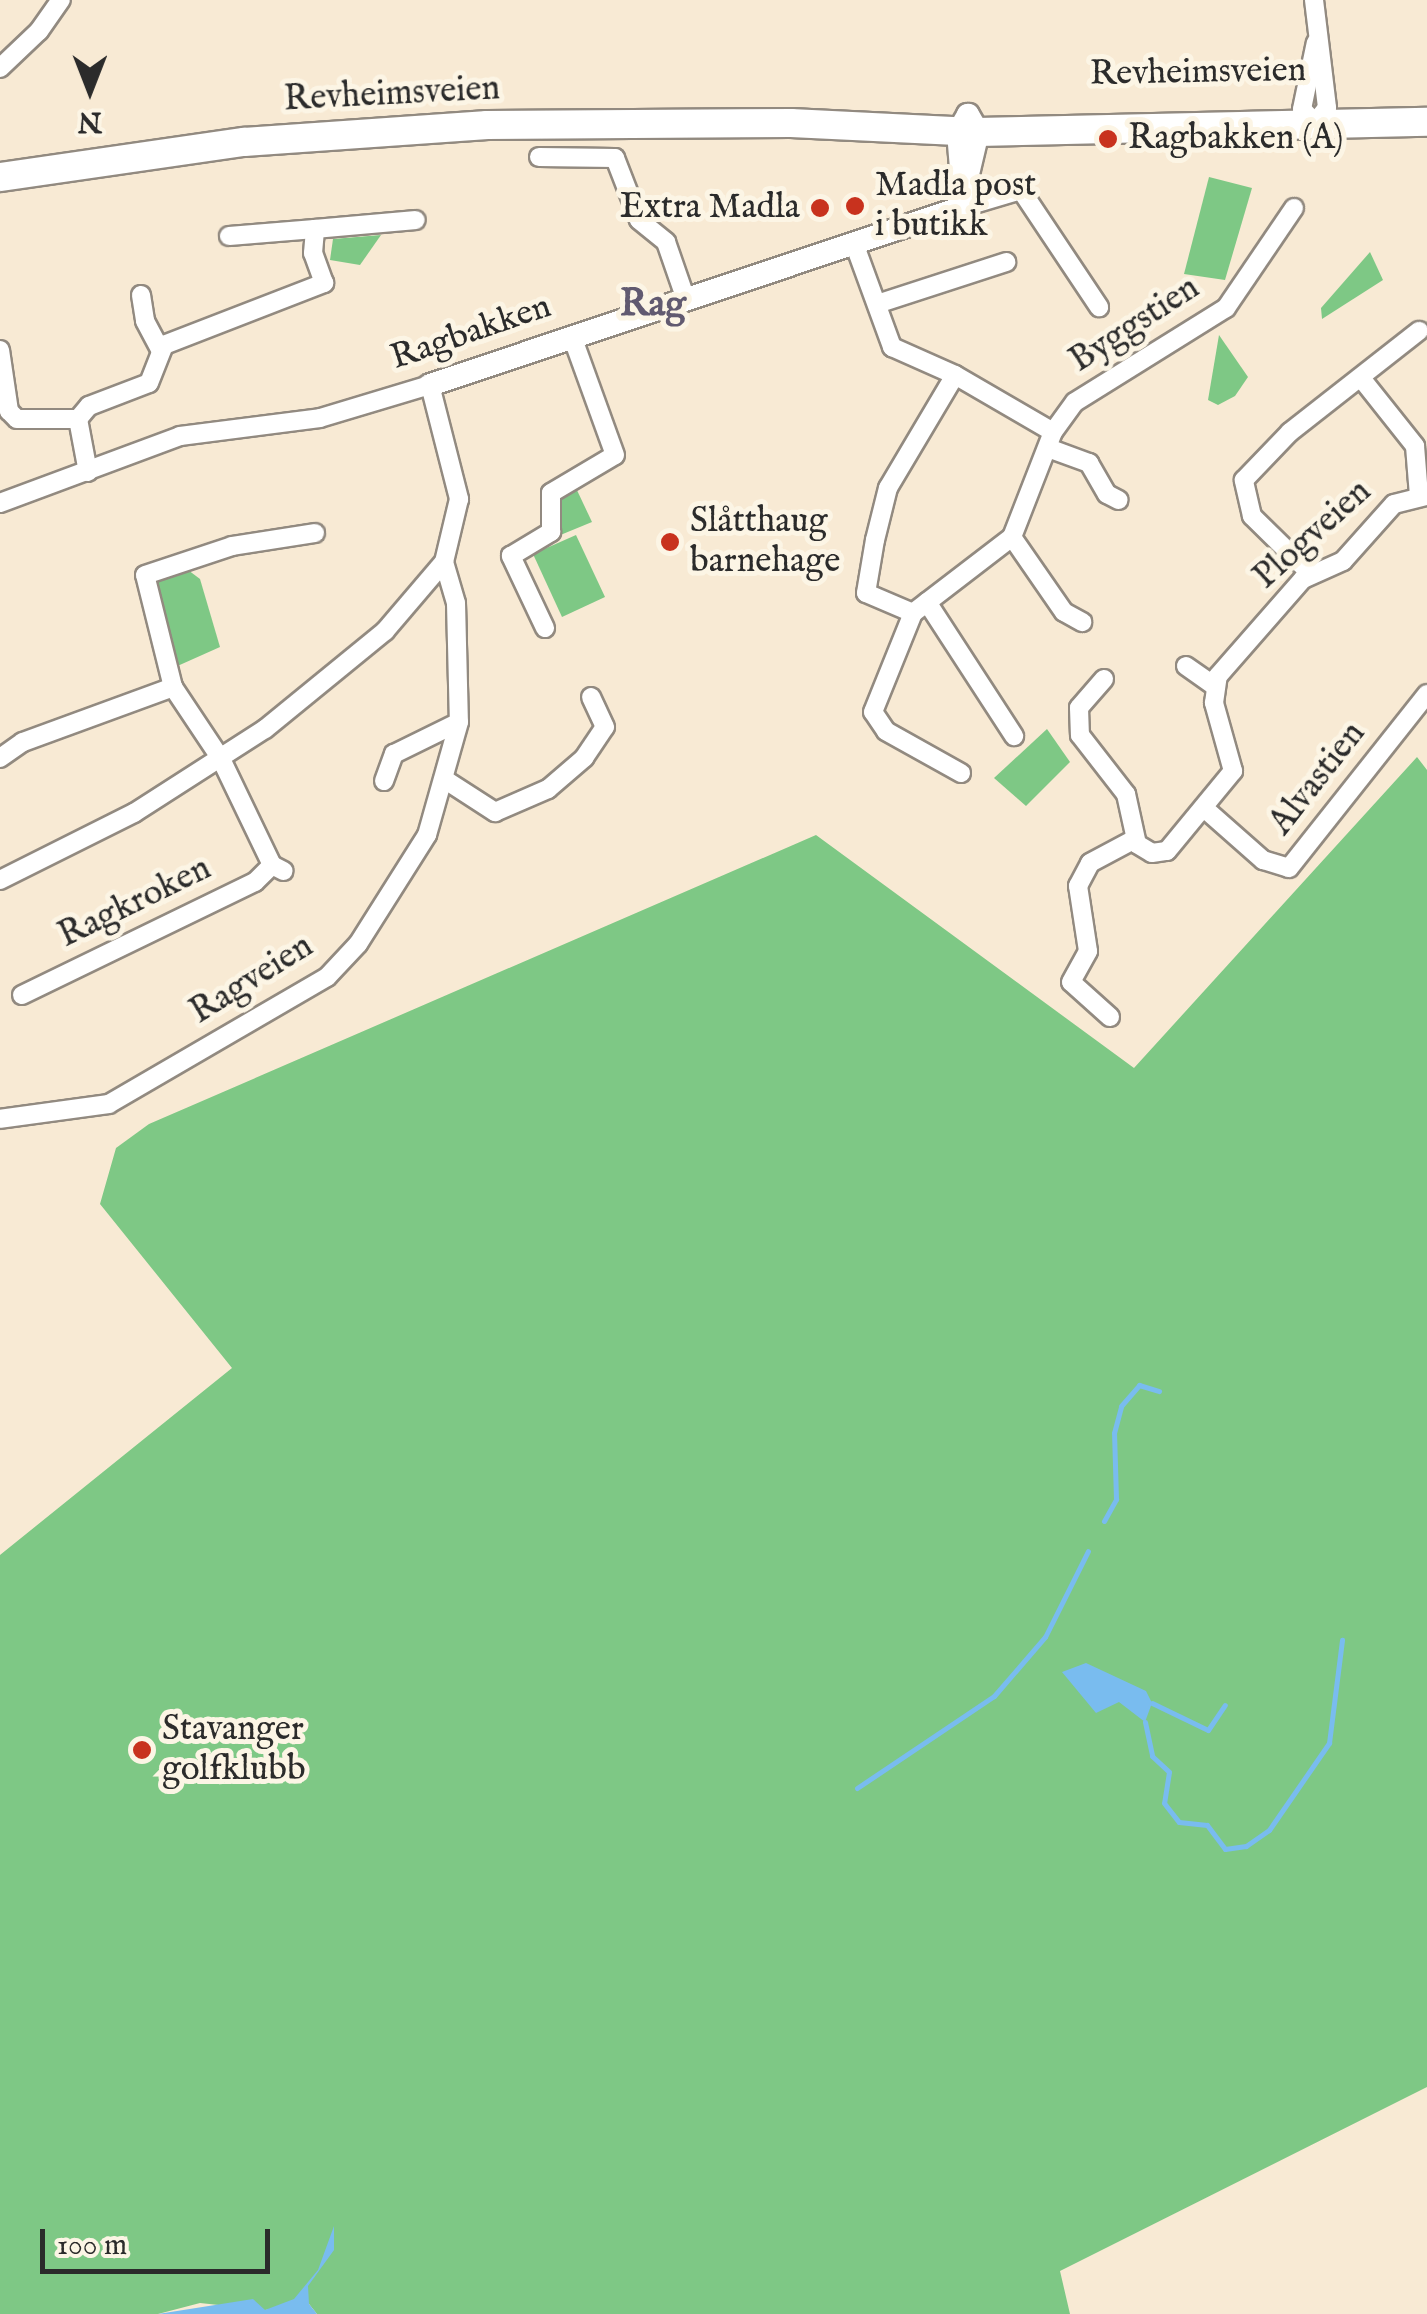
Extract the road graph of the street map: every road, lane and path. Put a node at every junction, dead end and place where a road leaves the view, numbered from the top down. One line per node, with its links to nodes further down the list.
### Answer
1 (61, 0): 3 (street)
2 (1314, 0): 5 (street)
3 (0, 68)
4 (1427, 112): 5 (main road, Revheimsveien)
5 (1315, 113): 6 (main road, Revheimsveien); 7 (main road, Revheimsveien)
6 (1427, 122)
7 (968, 126): 9 (main road, Revheimsveien); 10 (street)
8 (539, 157): 18 (street)
9 (0, 177)
10 (962, 200): 15 (street, Ragbakken); 20 (street, Ragbakken)
11 (1294, 208): 29 (street, Byggstien)
12 (416, 220): 13 (street)
13 (315, 229): 14 (street); 23 (street)
14 (229, 236)
15 (854, 243): 18 (street, Ragbakken); 19 (street)
16 (1006, 262): 19 (street)
17 (141, 295): 23 (street)
18 (685, 297): 22 (street, Ragbakken)
19 (877, 304): 25 (street)
20 (1098, 307)
21 (1419, 332): 26 (street)
22 (572, 336): 27 (street, Ragbakken); 40 (street)
23 (160, 349): 28 (street)
24 (0, 350): 28 (street)
25 (955, 375): 29 (street); 38 (street)
26 (1361, 378): 31 (street); 37 (street)
27 (430, 385): 30 (street, Ragbakken); 36 (street, Ragveien)
28 (78, 419): 30 (street)
29 (1050, 440): 32 (street); 35 (street, Byggstien)
30 (88, 472): 33 (street, Ragbakken)
31 (1423, 496): 37 (street, Plogveien)
32 (1119, 500)
33 (0, 503)
34 (316, 533): 44 (street)
35 (1012, 537): 38 (street); 39 (street)
36 (444, 562): 47 (street, Ragveien); 50 (street)
37 (1311, 574): 43 (street, Plogveien)
38 (920, 608): 48 (street); 51 (street)
39 (1082, 622)
40 (544, 628)
41 (1186, 666): 43 (street)
42 (1104, 678): 55 (street)
43 (1212, 684): 54 (street)
44 (173, 687): 49 (street); 50 (street, Ragkroken)
45 (1427, 694): 54 (street, Alvastien)
46 (591, 698): 52 (street)
47 (459, 722): 52 (street, Ragveien); 53 (street)
48 (1014, 736)
49 (0, 758)
50 (221, 759): 56 (street); 57 (street, Ragkroken)
51 (961, 773)
52 (444, 778): 59 (street, Ragveien)
53 (384, 781)
54 (1204, 808): 55 (street)
55 (1135, 840): 58 (street)
56 (0, 880)
57 (22, 995)
58 (1110, 1017)
59 (0, 1119)

